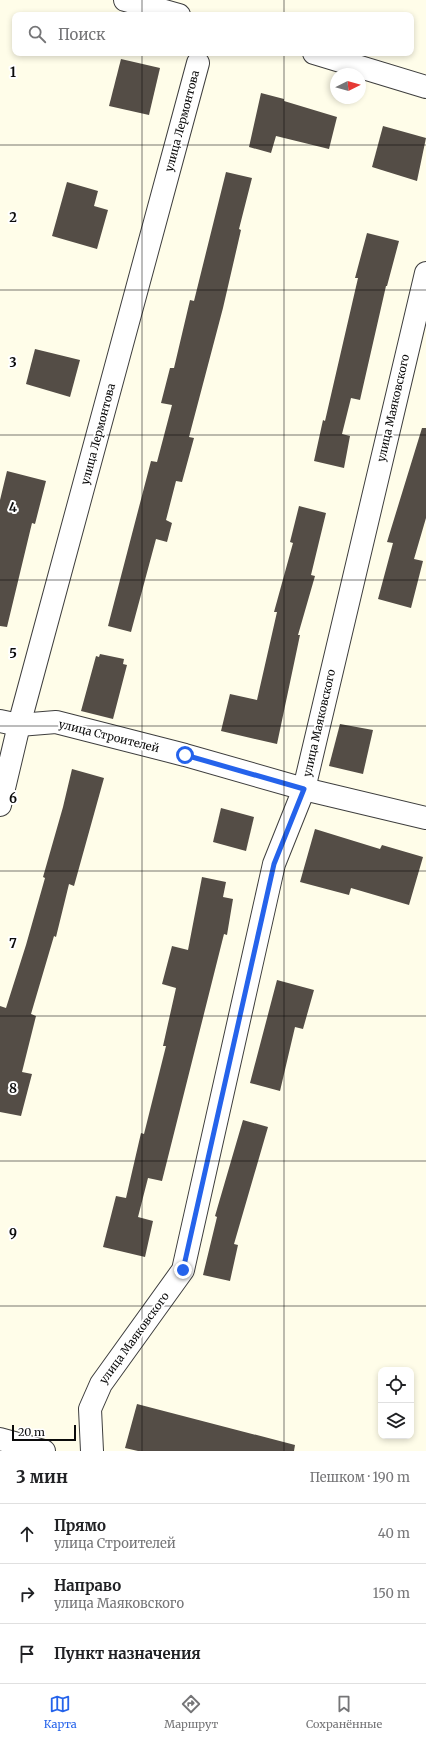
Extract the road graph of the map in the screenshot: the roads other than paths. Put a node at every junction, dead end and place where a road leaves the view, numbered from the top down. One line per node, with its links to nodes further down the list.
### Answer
1 (125, 0): 2 (street)
2 (168, 12)
3 (324, 56): 5 (street)
4 (198, 63): 7 (street, улица Лермонтова)
5 (426, 87)
6 (426, 273): 8 (street, улица Маяковского)
7 (9, 723): 8 (street, улица Строителей); 9 (street, улица Лермонтова)
8 (304, 789): 10 (street, улица Строителей); 13 (street, улица Маяковского)
9 (0, 805)
10 (426, 818)
11 (0, 1439): 12 (street)
12 (44, 1451)
13 (92, 1451)

